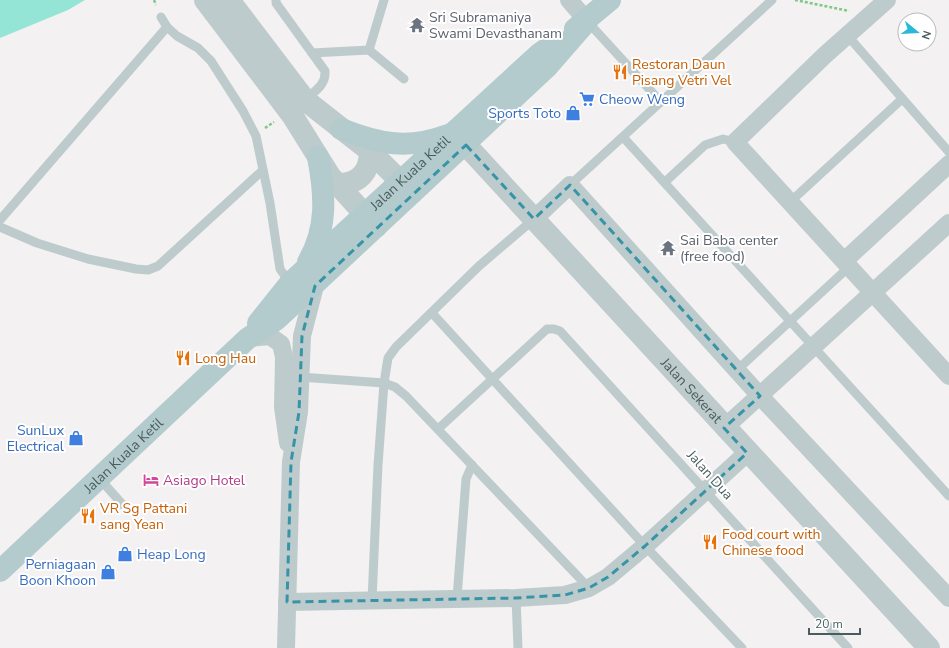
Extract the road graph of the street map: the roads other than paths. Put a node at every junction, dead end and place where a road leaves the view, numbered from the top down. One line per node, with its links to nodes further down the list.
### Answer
1 (205, 0): 14 (street)
2 (229, 0): 14 (street)
3 (276, 0): 15 (lane)
4 (384, 0): 13 (lane)
5 (569, 0): 10 (street)
6 (610, 0): 10 (main road, Jalan Kuala Ketil)
7 (772, 0): 19 (lane)
8 (888, 0): 12 (street)
9 (161, 17): 11 (lane)
10 (587, 21): 19 (lane); 22 (main road, Jalan Kuala Ketil)
11 (167, 27): 28 (lane); 35 (lane)
12 (847, 35): 17 (lane); 23 (street)
13 (369, 50): 15 (lane); 16 (lane)
14 (256, 53): 18 (street); 26 (street)
15 (312, 53): 18 (lane)
16 (404, 79)
17 (902, 99): 25 (lane); 33 (lane)
18 (305, 100): 20 (street)
19 (661, 102): 21 (lane)
20 (341, 129): 22 (main road); 24 (street)
21 (623, 137): 29 (lane); 31 (lane)
22 (460, 139): 32 (main road, Jalan Kuala Ketil); 34 (street, Jalan Sekerat)
23 (735, 142): 29 (lane); 33 (street)
24 (370, 151): 30 (street); 32 (street)
25 (949, 152)
26 (318, 156): 30 (street); 40 (main road)
27 (949, 164): 39 (street)
28 (263, 170): 38 (lane); 40 (lane)
29 (665, 182): 43 (lane)
30 (338, 184): 36 (street)
31 (570, 185): 34 (street); 46 (street)
32 (406, 187): 36 (main road, Jalan Kuala Ketil)
33 (790, 202): 39 (street)
34 (534, 219): 42 (lane); 52 (street, Jalan Sekerat)
35 (0, 220)
36 (370, 220): 40 (main road, Jalan Kuala Ketil)
37 (949, 223): 41 (street)
38 (0, 227)
39 (847, 264): 41 (street); 43 (lane)
40 (302, 280): 44 (main road, Jalan Kuala Ketil); 48 (street)
41 (873, 292): 45 (street); 47 (street)
42 (432, 313): 49 (lane); 50 (lane)
43 (790, 321): 45 (lane); 46 (lane)
44 (247, 339): 55 (street); 57 (main road, Jalan Kuala Ketil)
45 (814, 347): 51 (street); 59 (lane)
46 (737, 370): 51 (street)
47 (949, 376)
48 (300, 377): 50 (lane); 55 (street)
49 (493, 379): 53 (lane); 58 (lane, Jalan Dua); 61 (lane)
50 (384, 383): 53 (lane); 67 (lane)
51 (760, 396): 52 (street); 66 (street)
52 (724, 428): 54 (street, Jalan Sekerat)
53 (438, 429): 56 (lane)
54 (747, 453): 58 (street); 73 (street, Jalan Sekerat)
55 (291, 462): 68 (street)
56 (472, 465): 63 (lane); 64 (lane)
57 (99, 478): 60 (lane); 62 (main road, Jalan Kuala Ketil)
58 (706, 491): 61 (street); 72 (lane, Jalan Dua)
59 (949, 496)
60 (123, 505)
61 (645, 546): 63 (street); 71 (lane)
62 (0, 571)
63 (589, 588): 65 (street)
64 (457, 598): 65 (street); 67 (street)
65 (516, 598): 70 (lane)
66 (949, 598)
67 (372, 600): 68 (street)
68 (287, 602): 69 (street)
69 (286, 648)
70 (518, 648)
71 (742, 648)
72 (848, 648)
73 (929, 648)

